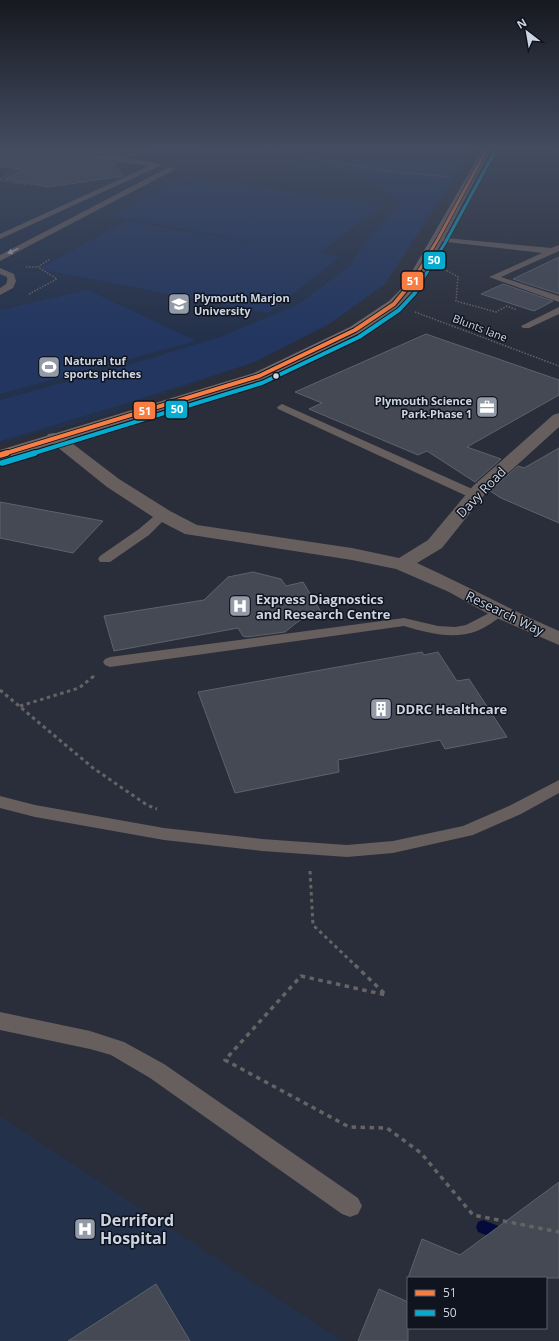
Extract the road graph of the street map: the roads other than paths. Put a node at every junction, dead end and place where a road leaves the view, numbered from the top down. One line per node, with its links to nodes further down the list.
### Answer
1 (55, 212): 4 (lane)
2 (90, 212): 7 (lane, one-way to 7)
3 (453, 212): 5 (main road)
4 (0, 237)
5 (438, 239): 6 (lane); 15 (main road)
6 (557, 250): 10 (lane)
7 (0, 258)
8 (0, 271): 9 (lane)
9 (0, 292)
10 (559, 299)
11 (559, 310): 12 (lane)
12 (526, 326)
13 (282, 408): 17 (lane)
14 (558, 420): 17 (street, Davy Road)
15 (54, 438): 16 (main road); 18 (street, Research Way)
16 (0, 455)
17 (475, 495): 20 (street, Davy Road)
18 (163, 515): 19 (lane); 20 (street, Research Way)
19 (105, 559)
20 (402, 564): 21 (street, Research Way)
21 (499, 612): 22 (street, Research Way); 23 (lane)
22 (559, 639)
23 (110, 662)
24 (559, 786): 25 (lane)
25 (0, 802)
26 (0, 1021): 27 (lane)
27 (350, 1206)

